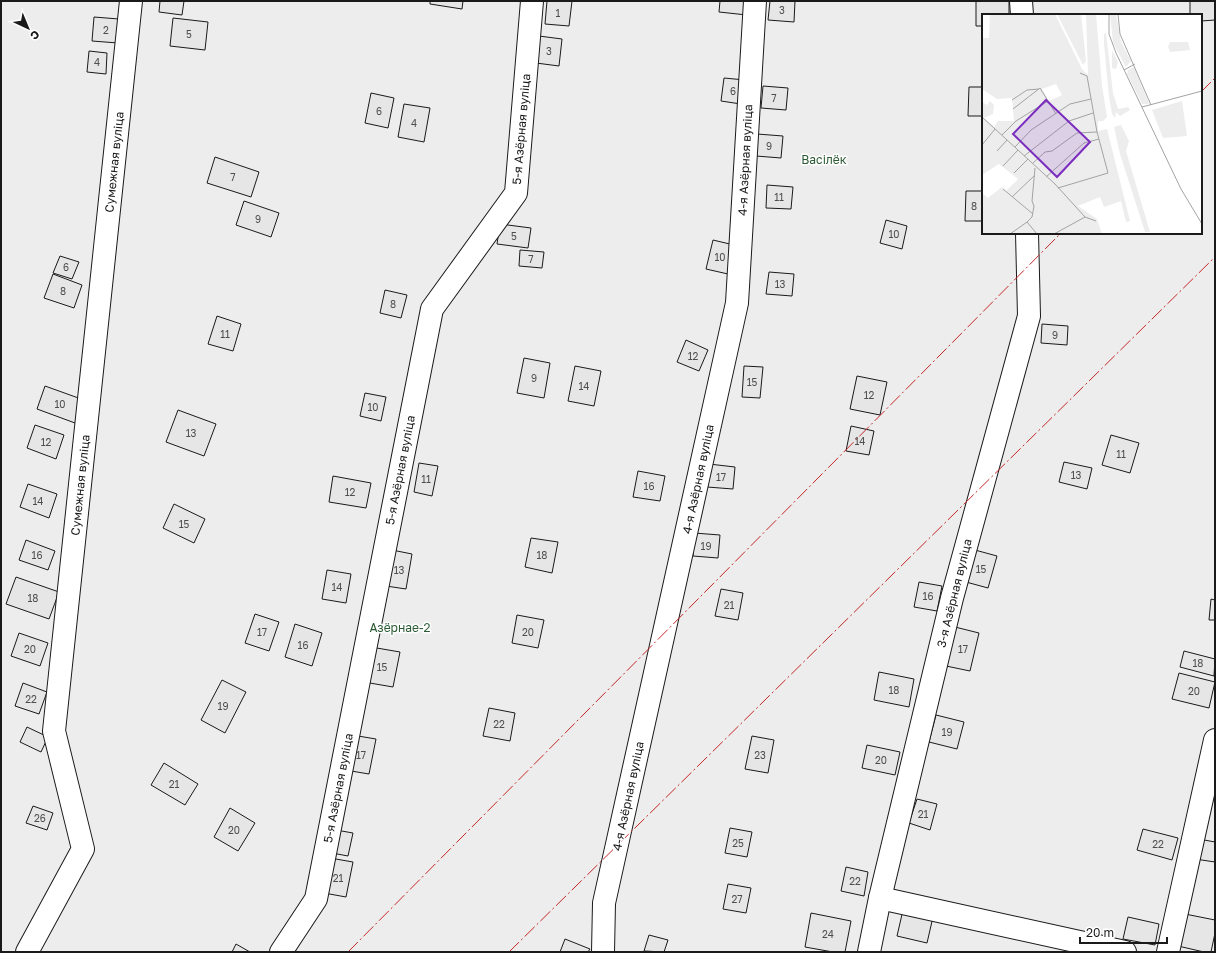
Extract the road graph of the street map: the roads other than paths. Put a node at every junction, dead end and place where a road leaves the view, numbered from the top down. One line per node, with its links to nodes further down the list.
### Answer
1 (130, 1): 9 (street, Сумежная вуліца)
2 (532, 1): 10 (street, 5-я Азёрная вуліца)
3 (755, 1): 11 (street, 4-я Азёрная вуліца)
4 (1022, 1): 5 (street)
5 (1022, 14)
6 (1027, 234): 8 (street, 3-я Азёрная вуліца)
7 (1215, 740): 14 (street)
8 (880, 898): 12 (street, 3-я Азёрная вуліца); 13 (street)
9 (27, 952)
10 (281, 952)
11 (603, 952)
12 (870, 952)
13 (1125, 952)
14 (1168, 952)

